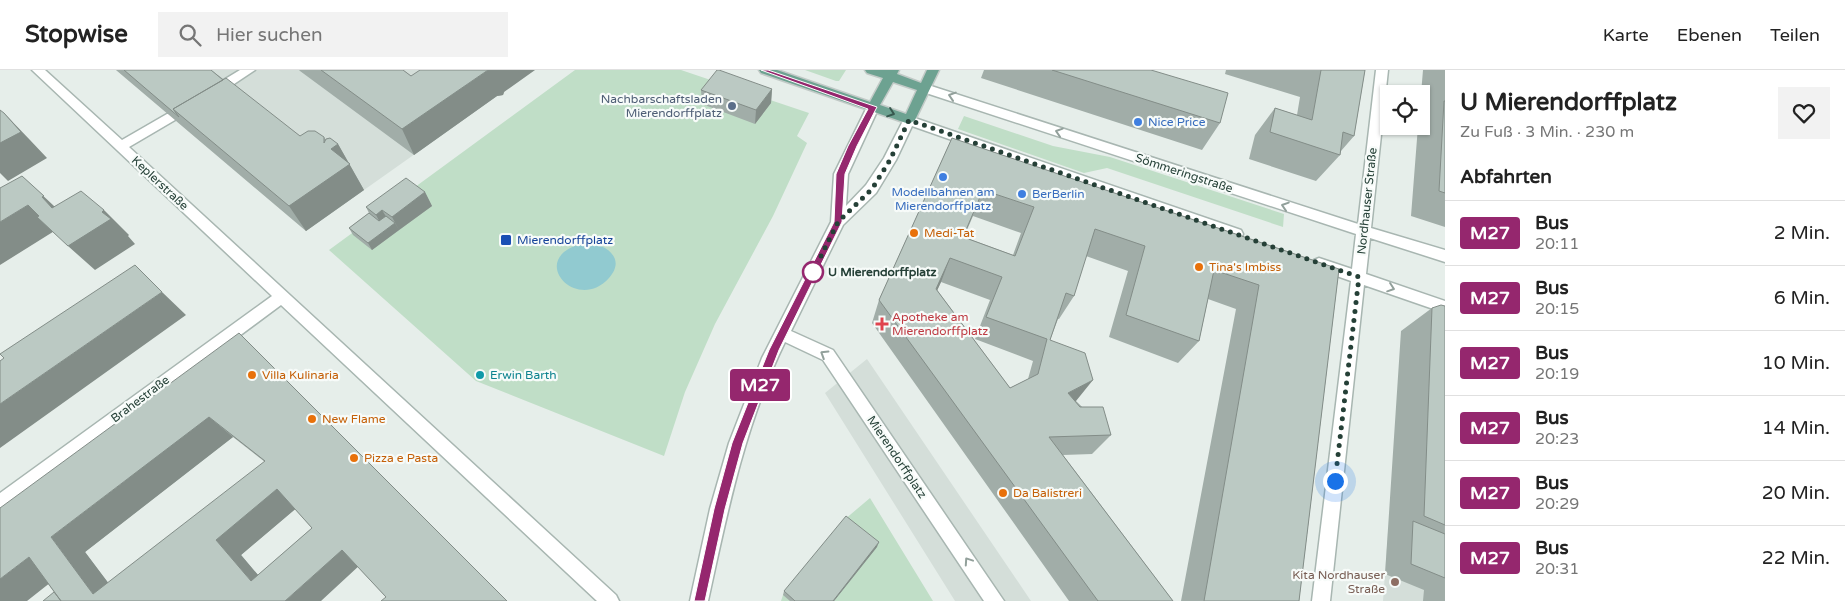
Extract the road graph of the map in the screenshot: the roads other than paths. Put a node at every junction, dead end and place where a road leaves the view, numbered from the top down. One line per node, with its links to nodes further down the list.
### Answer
1 (38, 70): 13 (street, Keplerstraße)
2 (249, 70): 8 (street)
3 (765, 70): 10 (main road)
4 (871, 70): 7 (main road)
5 (933, 70): 9 (main road)
6 (1382, 70): 15 (street, Nordhauser Straße)
7 (891, 73): 9 (main road); 10 (main road)
8 (221, 87)
9 (924, 88): 12 (main road); 15 (street, Sömmeringstraße, one-way to 9)
10 (873, 107): 12 (main road, one-way to 12); 14 (street)
11 (171, 117): 13 (street)
12 (909, 120): 14 (street); 16 (street)
13 (120, 147): 20 (street, Keplerstraße)
14 (838, 222): 22 (street)
15 (1364, 230): 17 (street, Sömmeringstraße); 19 (street, Nordhauser Straße)
16 (1251, 240)
17 (1445, 256)
18 (1307, 259): 19 (street)
19 (1359, 277): 21 (street, one-way to 21); 27 (street, Nordhauser Straße)
20 (281, 297): 23 (street, Brahestraße); 24 (street)
21 (1445, 307)
22 (782, 334): 25 (street); 26 (street, Mierendorffplatz, one-way to 22)
23 (0, 503)
24 (610, 601)
25 (700, 601)
26 (995, 601)
27 (1321, 601)

